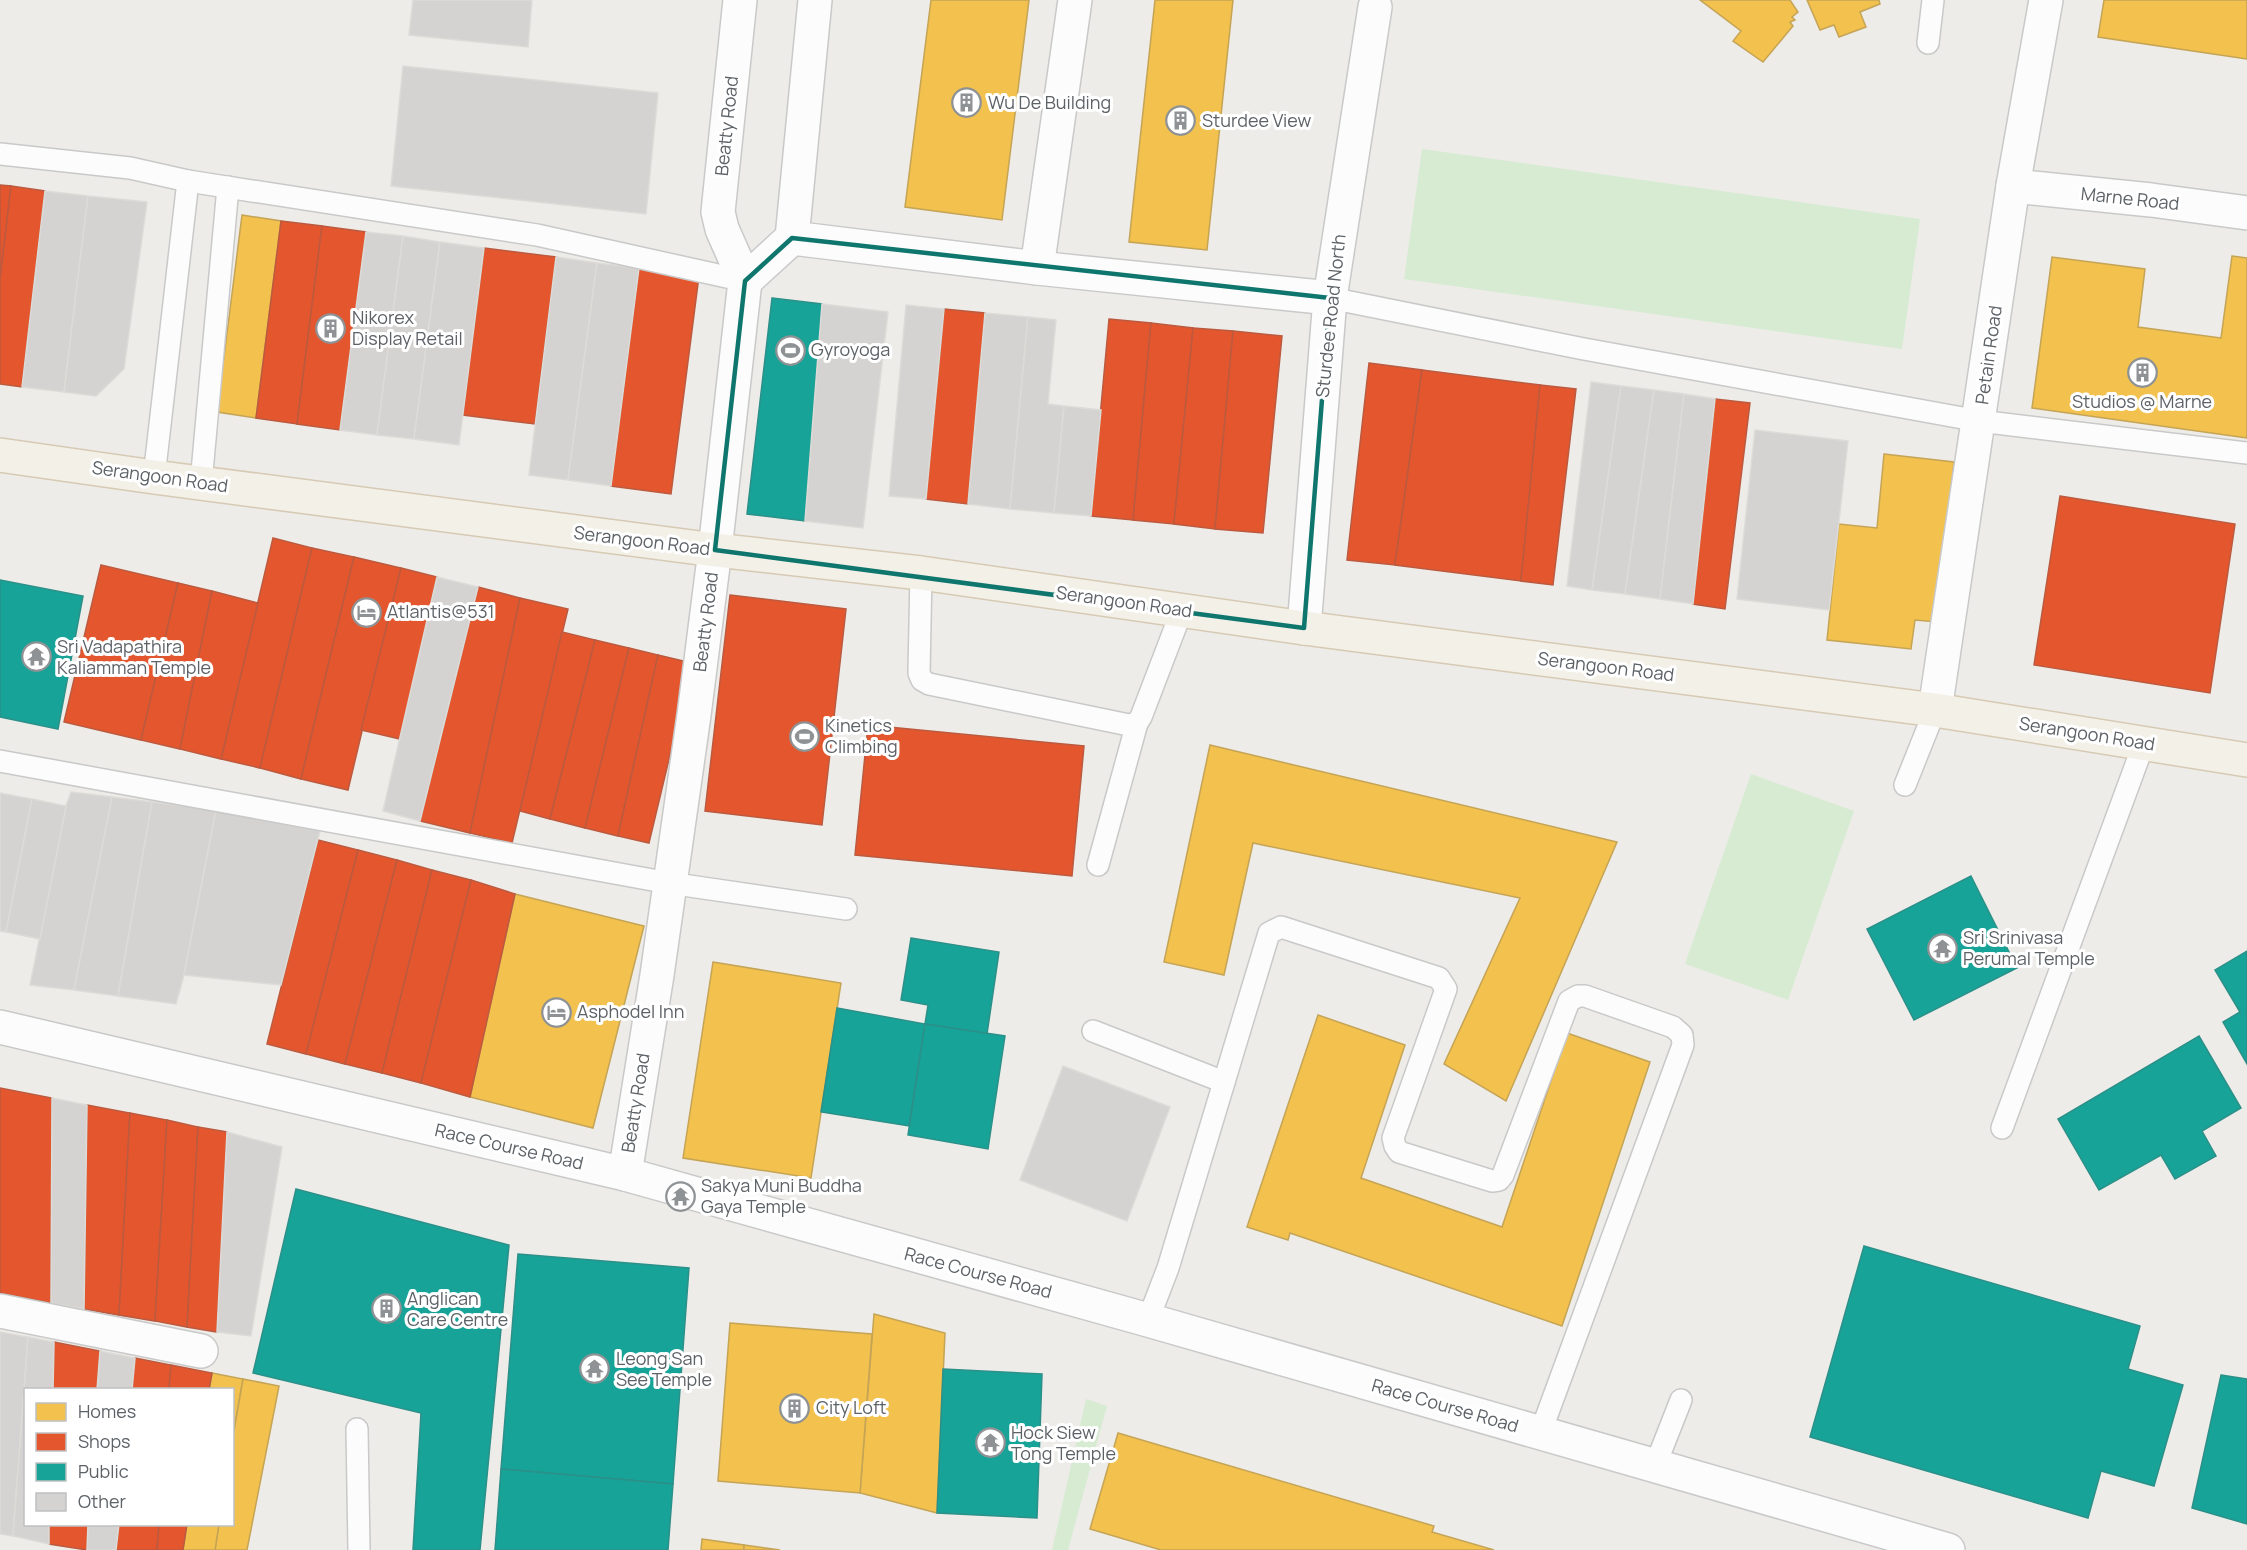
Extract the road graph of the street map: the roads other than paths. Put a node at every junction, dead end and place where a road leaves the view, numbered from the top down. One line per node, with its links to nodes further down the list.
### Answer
1 (740, 0): 15 (street, Beatty Road)
2 (815, 0): 13 (street)
3 (1075, 0): 14 (street)
4 (1933, 0): 7 (lane)
5 (2046, 0): 10 (street, Petain Road)
6 (1375, 7): 16 (street, Sturdee Road North)
7 (1928, 43)
8 (0, 154): 9 (lane)
9 (188, 181): 11 (lane); 20 (lane)
10 (2013, 186): 12 (street, Marne Road); 17 (street, Petain Road)
11 (228, 188): 15 (lane); 21 (lane)
12 (2247, 213)
13 (792, 238): 14 (street); 15 (street)
14 (1037, 268): 16 (street)
15 (745, 281): 22 (street, Beatty Road)
16 (1330, 298): 17 (lane); 25 (street, Sturdee Road North)
17 (1979, 421): 18 (lane); 26 (street, Petain Road)
18 (2247, 453)
19 (0, 455): 20 (main road, Serangoon Road)
20 (154, 477): 21 (main road, Serangoon Road)
21 (201, 483): 22 (main road, Serangoon Road)
22 (715, 550): 23 (main road, Serangoon Road); 33 (street, Beatty Road)
23 (921, 573): 24 (main road, Serangoon Road); 27 (lane)
24 (1182, 610): 25 (main road, Serangoon Road); 27 (lane)
25 (1304, 628): 26 (main road, Serangoon Road)
26 (1935, 710): 28 (main road, Serangoon Road); 31 (lane)
27 (1137, 723): 32 (lane)
28 (2144, 743): 30 (main road, Serangoon Road); 38 (lane)
29 (0, 760): 33 (lane)
30 (2247, 760)
31 (1905, 785)
32 (1098, 866)
33 (669, 883): 34 (lane); 39 (street, Beatty Road)
34 (846, 909)
35 (0, 1027): 39 (street, Race Course Road)
36 (1093, 1031): 37 (lane)
37 (1224, 1082): 41 (lane); 45 (lane)
38 (2002, 1128)
39 (625, 1174): 41 (street, Race Course Road)
40 (0, 1311): 42 (street)
41 (1148, 1320): 45 (street, Race Course Road)
42 (201, 1351)
43 (1681, 1400): 46 (lane)
44 (357, 1429): 47 (lane)
45 (1540, 1434): 46 (street, Race Course Road)
46 (1655, 1466): 48 (street, Race Course Road)
47 (359, 1550)
48 (1948, 1550)

